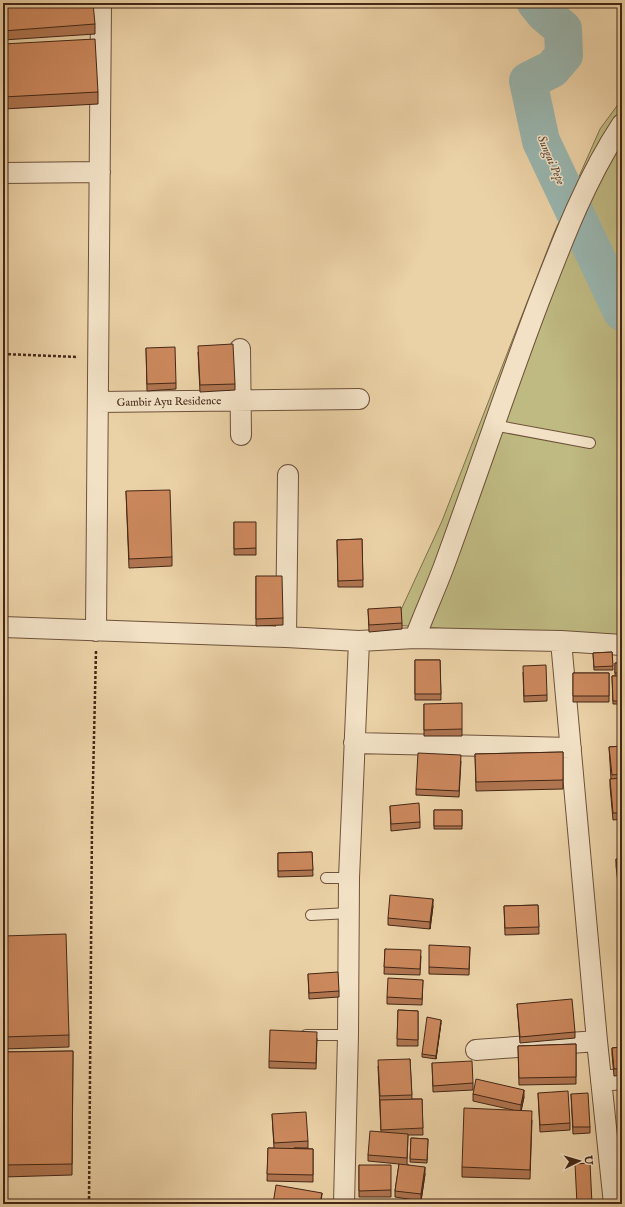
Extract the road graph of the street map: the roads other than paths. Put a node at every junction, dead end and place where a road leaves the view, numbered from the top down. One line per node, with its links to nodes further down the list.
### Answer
1 (101, 3): 3 (street)
2 (622, 124): 9 (street)
3 (100, 172): 4 (street); 8 (street)
4 (3, 173)
5 (240, 349): 7 (street)
6 (360, 399): 7 (street, Gambir Ayu Residence)
7 (241, 401): 8 (street, Gambir Ayu Residence); 10 (street)
8 (98, 402): 14 (street)
9 (493, 425): 11 (lane); 16 (street)
10 (241, 435)
11 (590, 442)
12 (288, 475): 15 (street)
13 (3, 627): 14 (street)
14 (96, 631): 15 (street)
15 (286, 637): 17 (street)
16 (415, 638): 17 (street); 18 (street)
17 (358, 641): 20 (street)
18 (561, 641): 19 (street); 21 (street)
19 (622, 645)
20 (354, 744): 21 (street); 23 (street)
21 (571, 748): 28 (street)
22 (326, 878): 23 (lane)
23 (349, 878): 24 (street)
24 (349, 913): 25 (lane); 27 (street)
25 (311, 915)
26 (306, 1035): 27 (lane)
27 (348, 1035): 32 (street)
28 (597, 1041): 29 (street); 31 (street)
29 (476, 1050)
30 (622, 1079): 31 (street)
31 (601, 1081): 33 (street)
32 (344, 1204)
33 (614, 1204)

